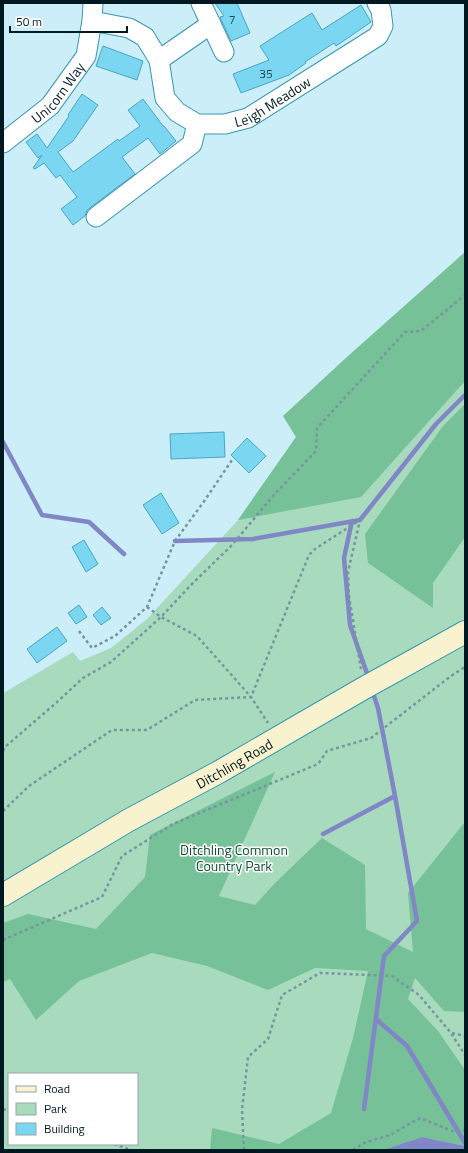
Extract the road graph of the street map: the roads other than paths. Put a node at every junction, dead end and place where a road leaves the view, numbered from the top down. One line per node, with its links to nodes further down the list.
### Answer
1 (202, 3): 4 (street)
2 (377, 3): 7 (street, Leigh Meadow)
3 (93, 12): 6 (street); 8 (street, Unicorn Way)
4 (211, 24): 5 (street); 6 (street)
5 (224, 52)
6 (159, 60): 7 (street)
7 (197, 124): 9 (street)
8 (3, 143)
9 (96, 217)
10 (465, 632): 11 (main road, Ditchling Road)
11 (3, 895)

